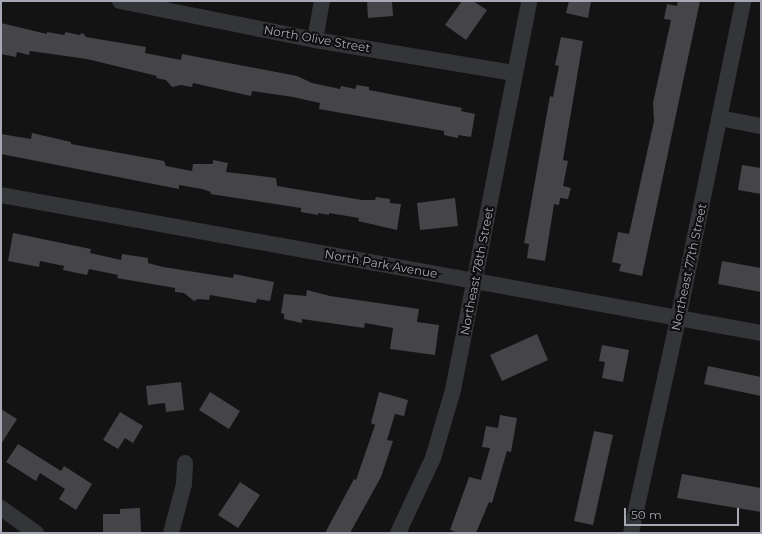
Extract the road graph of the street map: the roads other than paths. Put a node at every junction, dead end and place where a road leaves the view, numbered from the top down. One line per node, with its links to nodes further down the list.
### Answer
1 (120, 1): 5 (street, North Olive Street)
2 (322, 1): 5 (street)
3 (529, 1): 6 (street, Northeast 78th Street)
4 (743, 1): 7 (street, Northeast 77th Street)
5 (315, 40): 6 (street, North Olive Street)
6 (515, 73): 10 (street, Northeast 78th Street)
7 (719, 118): 8 (street); 11 (street, Northeast 77th Street)
8 (761, 126)
9 (1, 195): 10 (street, North Park Avenue)
10 (475, 281): 11 (street, North Park Avenue); 18 (street, Northeast 78th Street)
11 (678, 318): 12 (street, North Park Avenue); 15 (street, Northeast 77th Street)
12 (761, 333)
13 (185, 463): 17 (street)
14 (1, 508): 16 (street)
15 (635, 532)
16 (36, 533)
17 (171, 533)
18 (398, 533)

